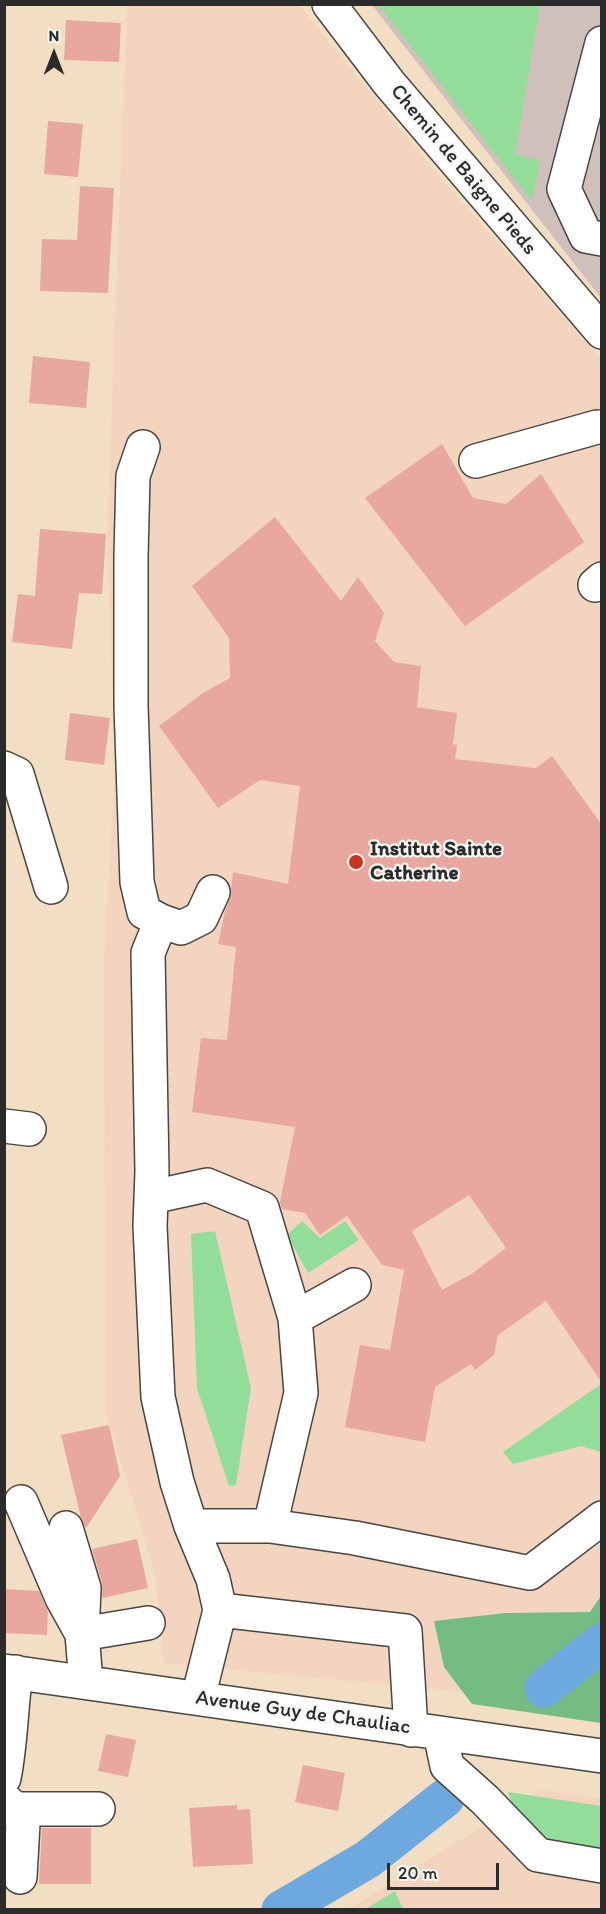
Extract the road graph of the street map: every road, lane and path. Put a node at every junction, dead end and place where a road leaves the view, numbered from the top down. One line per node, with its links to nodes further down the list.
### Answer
1 (329, 4): 4 (street, Chemin de Baigne Pieds)
2 (602, 43): 3 (street)
3 (602, 239)
4 (602, 332)
5 (597, 427): 7 (street)
6 (143, 447): 11 (street)
7 (476, 461)
8 (4, 768): 9 (street)
9 (51, 887)
10 (213, 892): 11 (street)
11 (161, 921): 12 (street)
12 (152, 1197): 14 (street); 17 (street)
13 (354, 1285): 14 (street)
14 (295, 1318): 18 (street)
15 (21, 1502): 22 (street)
16 (602, 1518): 18 (street)
17 (191, 1526): 18 (street); 20 (street)
18 (270, 1526)
19 (66, 1528): 22 (street)
20 (220, 1610): 25 (street); 26 (street)
21 (148, 1623): 22 (street)
22 (82, 1634): 24 (street)
23 (10, 1671): 24 (street, Avenue Guy de Chauliac); 28 (street)
24 (86, 1682): 25 (street, Avenue Guy de Chauliac)
25 (198, 1698): 26 (street, Avenue Guy de Chauliac)
26 (439, 1734): 27 (street, Avenue Guy de Chauliac); 31 (street)
27 (602, 1756)
28 (4, 1778)
29 (10, 1804): 30 (street); 32 (street)
30 (98, 1809)
31 (602, 1866)
32 (20, 1877)

